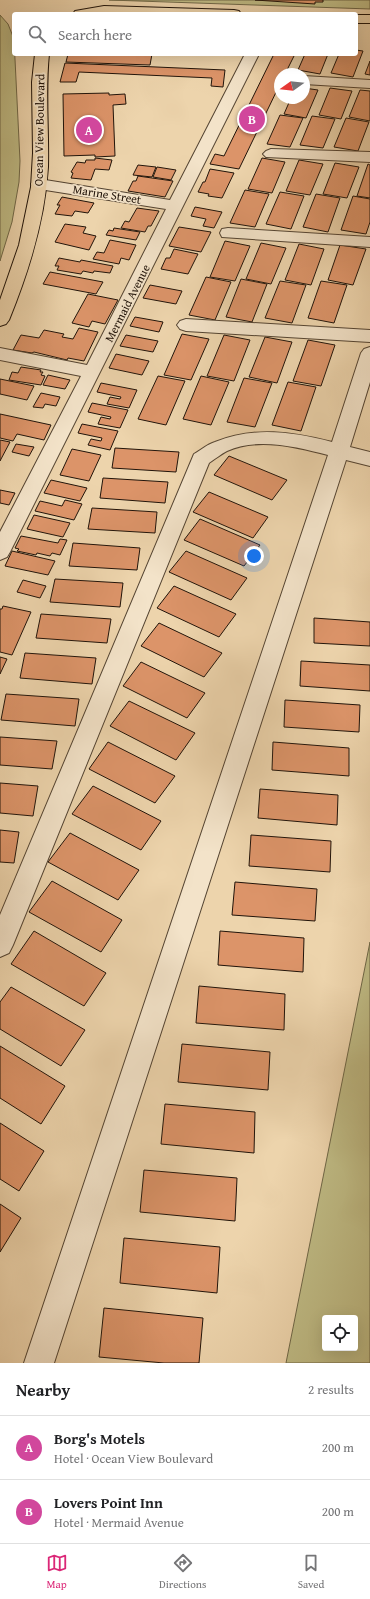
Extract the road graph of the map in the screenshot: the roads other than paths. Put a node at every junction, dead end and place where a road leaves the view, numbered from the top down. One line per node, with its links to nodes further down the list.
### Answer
1 (92, 12): 2 (main road)
2 (169, 12)
3 (358, 19): 4 (main road)
4 (370, 19)
5 (42, 56): 11 (main road, Ocean View Boulevard)
6 (251, 56): 12 (street, Mermaid Avenue)
7 (310, 80): 8 (street)
8 (370, 84)
9 (271, 154): 10 (street)
10 (370, 157)
11 (39, 184): 12 (street, Marine Street); 15 (main road, Ocean View Boulevard)
12 (175, 206): 20 (street, Mermaid Avenue)
13 (228, 233): 14 (street)
14 (370, 242)
15 (0, 320)
16 (186, 325): 17 (street)
17 (370, 336)
18 (370, 353): 21 (street)
19 (0, 354): 20 (street)
20 (92, 372): 23 (street, Mermaid Avenue)
21 (339, 452): 22 (street); 24 (street); 25 (street)
22 (370, 460)
23 (0, 552)
24 (0, 946)
25 (39, 1363)

